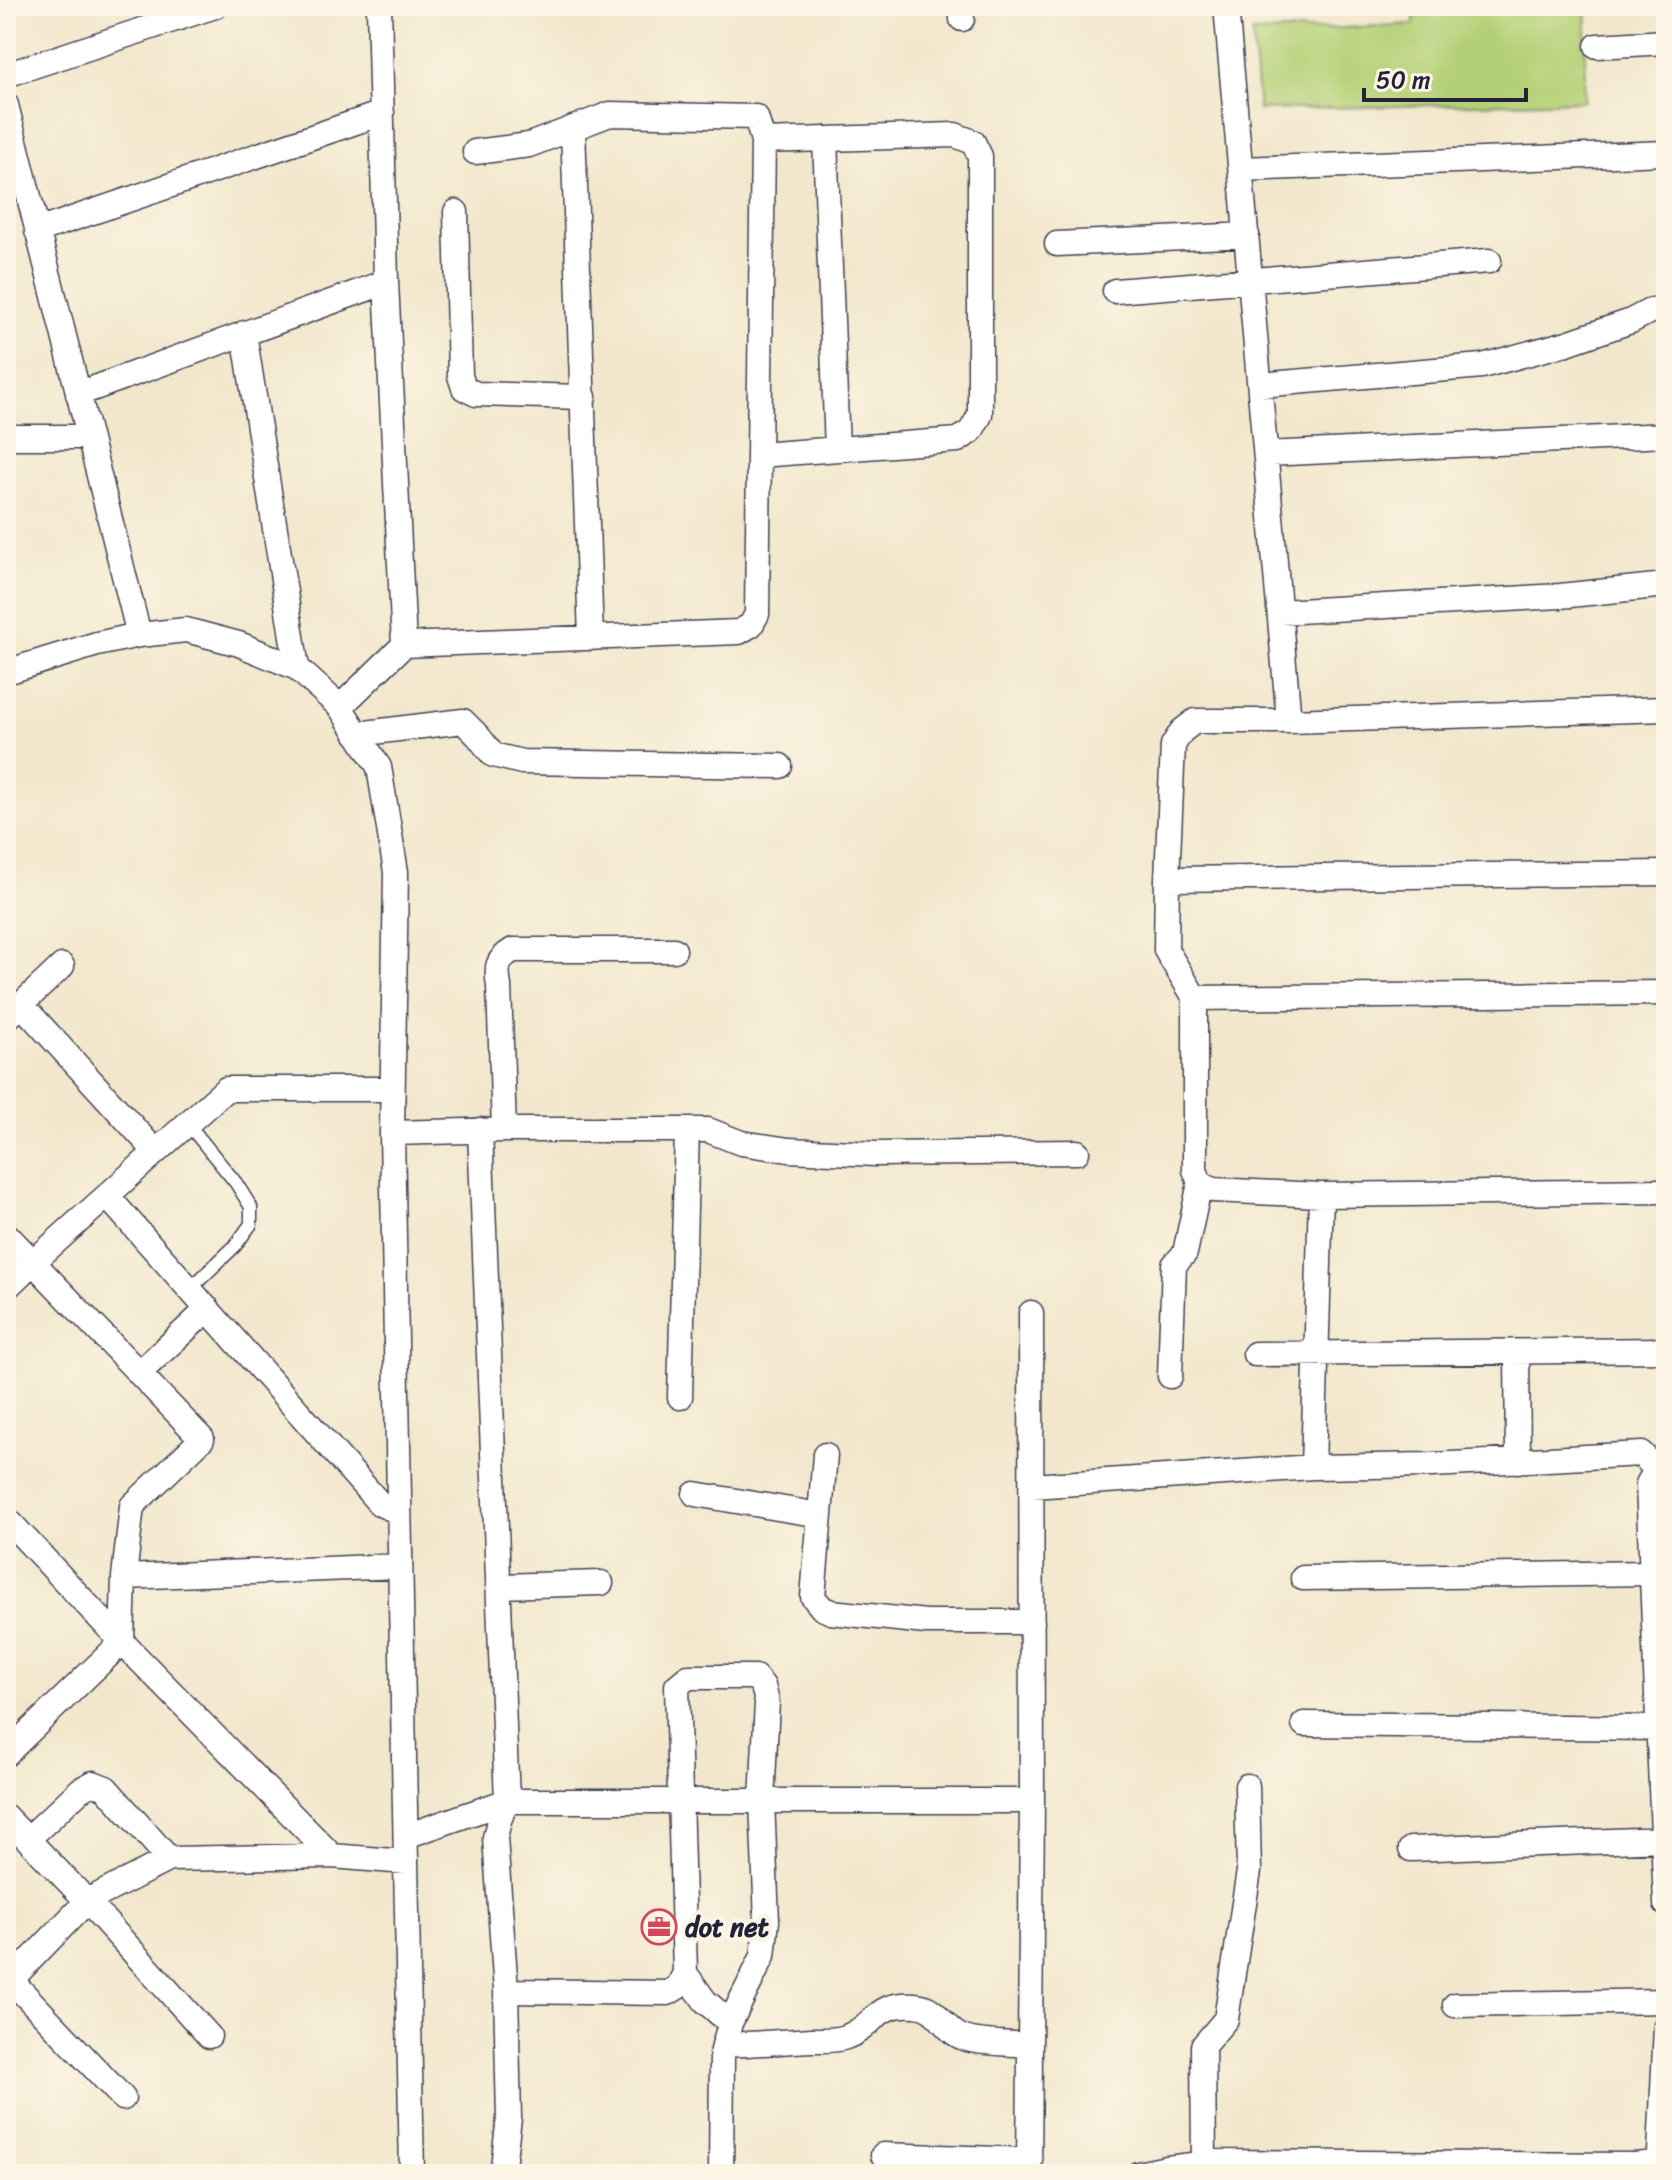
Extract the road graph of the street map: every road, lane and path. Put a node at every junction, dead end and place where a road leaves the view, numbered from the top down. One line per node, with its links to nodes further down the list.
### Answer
1 (215, 6): 6 (street)
2 (379, 6): 8 (street)
3 (1226, 6): 14 (street)
4 (1666, 42): 5 (street)
5 (1597, 46)
6 (6, 75)
7 (6, 105): 16 (street)
8 (382, 113): 16 (street); 21 (street)
9 (573, 128): 11 (street); 12 (street); 27 (street)
10 (825, 139): 11 (street); 31 (street); 31 (street)
11 (763, 141): 33 (street)
12 (475, 152)
13 (1666, 153): 14 (street)
14 (1241, 169): 17 (street)
15 (456, 212): 27 (street)
16 (37, 231): 26 (street)
17 (1247, 235): 18 (street); 20 (street)
18 (1057, 244)
19 (1489, 261): 20 (street)
20 (1251, 281): 22 (street); 25 (street)
21 (386, 282): 24 (street); 38 (street)
22 (1115, 291)
23 (1666, 308): 25 (street)
24 (244, 333): 26 (street); 39 (street)
25 (1260, 385): 32 (street)
26 (78, 394): 30 (street)
27 (584, 397): 37 (street)
28 (1666, 435): 32 (street)
29 (6, 437): 30 (street)
30 (88, 437): 36 (street)
31 (837, 449): 33 (street)
32 (1266, 454): 35 (street)
33 (759, 455): 37 (street)
34 (1666, 585): 35 (street)
35 (1280, 612): 43 (street)
36 (139, 635): 39 (street); 40 (street)
37 (591, 638): 38 (street)
38 (404, 645): 41 (street)
39 (297, 668): 41 (street)
40 (6, 672)
41 (340, 707): 44 (street)
42 (1666, 709): 43 (street)
43 (1289, 721): 47 (street)
44 (357, 734): 45 (street); 53 (street)
45 (780, 766)
46 (1666, 873): 47 (street)
47 (1167, 879): 51 (street)
48 (674, 950): 55 (street)
49 (62, 966): 52 (street)
50 (1666, 993): 51 (street)
51 (1195, 998): 60 (street)
52 (14, 1012): 58 (street)
53 (392, 1089): 54 (street); 57 (street)
54 (188, 1124): 58 (street); 67 (lane)
55 (492, 1130): 56 (street); 57 (street); 91 (street)
56 (687, 1130): 59 (street); 76 (street)
57 (392, 1133): 83 (street)
58 (156, 1152): 63 (street)
59 (1077, 1152)
60 (1200, 1183): 62 (street); 75 (street)
61 (1666, 1191): 62 (street)
62 (1321, 1195): 73 (street)
63 (107, 1196): 65 (street); 67 (street)
64 (6, 1234): 65 (street)
65 (32, 1263): 66 (street); 74 (street)
66 (6, 1288)
67 (190, 1289): 68 (street)
68 (208, 1309): 74 (street); 83 (street)
69 (1031, 1313): 81 (street)
70 (1666, 1350): 71 (street)
71 (1517, 1352): 73 (street); 78 (street)
72 (1255, 1354): 73 (street)
73 (1317, 1354): 80 (street)
74 (139, 1373): 88 (street)
75 (1170, 1376)
76 (680, 1397)
77 (825, 1455): 84 (street)
78 (1518, 1461): 79 (street); 80 (street)
79 (1661, 1466): 87 (street)
80 (1313, 1467): 81 (street)
81 (1032, 1486): 92 (street)
82 (695, 1494): 84 (street)
83 (399, 1512): 86 (street)
84 (820, 1515): 92 (street)
85 (6, 1518): 93 (street)
86 (400, 1566): 88 (street); 103 (street)
87 (1652, 1573): 89 (street); 95 (street)
88 (124, 1577): 93 (street)
89 (1303, 1578)
90 (601, 1583): 91 (street)
91 (498, 1586): 98 (street)
92 (1032, 1622): 101 (street)
93 (122, 1642): 96 (street); 107 (street)
94 (1304, 1724): 95 (street)
95 (1658, 1728): 105 (street)
96 (6, 1754)
97 (1247, 1786): 123 (street)
98 (507, 1801): 99 (street); 103 (street); 114 (street)
99 (680, 1801): 100 (street); 100 (street); 112 (street)
100 (762, 1801): 101 (street); 118 (street)
101 (1032, 1801): 120 (street)
102 (6, 1817): 104 (street)
103 (406, 1836): 109 (street)
104 (29, 1838): 108 (street); 110 (street)
105 (1663, 1839): 106 (street); 111 (street)
106 (1411, 1849)
107 (332, 1856): 108 (street); 109 (street)
108 (169, 1859): 110 (street)
109 (406, 1862): 126 (street)
110 (87, 1901): 113 (street); 119 (street)
111 (1666, 1904)
112 (685, 1973): 114 (street); 118 (street)
113 (8, 1978): 121 (street)
114 (506, 1991): 127 (street)
115 (1666, 2001): 116 (street)
116 (1455, 2005)
117 (1666, 2026): 124 (street)
118 (727, 2034): 120 (street); 128 (street)
119 (209, 2036)
120 (1030, 2045): 125 (street)
121 (123, 2098)
122 (883, 2155): 125 (street)
123 (1204, 2164): 124 (street); 129 (street)
124 (1661, 2166)
125 (1030, 2167)
126 (412, 2174)
127 (502, 2174)
128 (721, 2174)
129 (1138, 2174)

